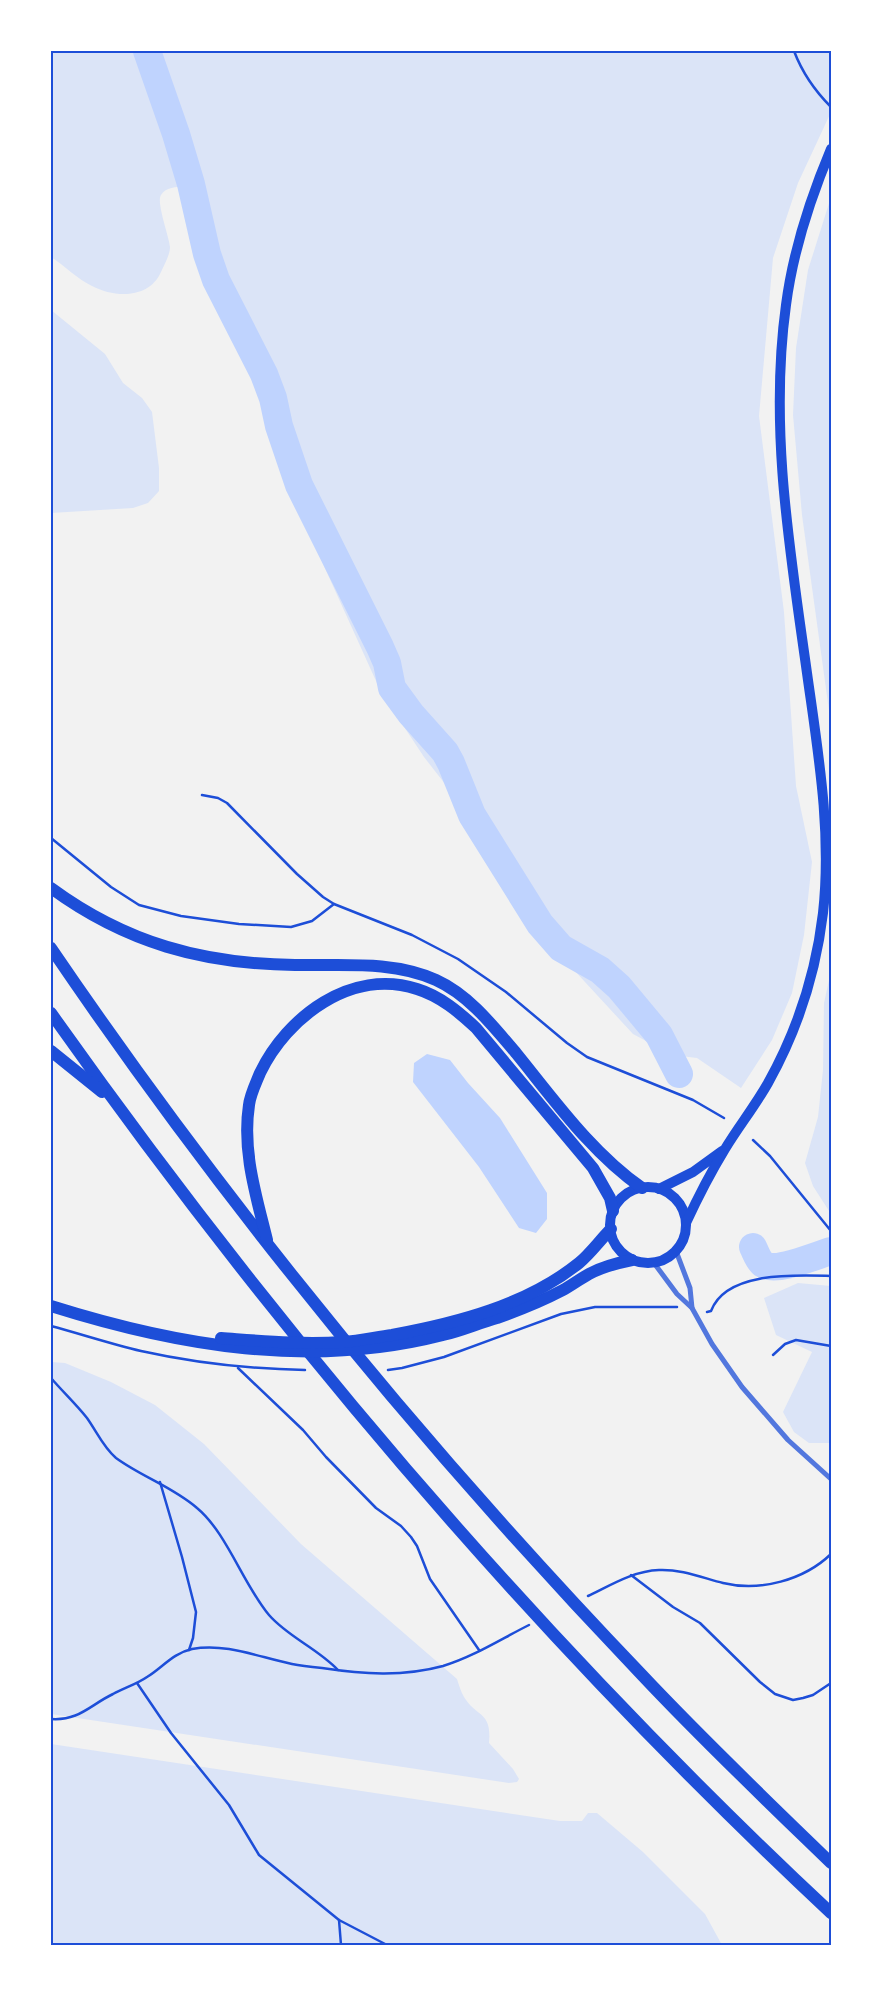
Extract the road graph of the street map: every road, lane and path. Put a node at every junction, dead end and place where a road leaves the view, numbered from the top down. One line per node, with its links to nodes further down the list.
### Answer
1 (794, 51): 2 (path)
2 (830, 107)
3 (831, 149): 14 (main road)
4 (202, 795): 7 (path)
5 (51, 838): 7 (path)
6 (51, 888): 15 (highway)
7 (334, 904): 12 (path)
8 (51, 948): 21 (highway)
9 (51, 1014): 11 (highway)
10 (51, 1051): 11 (highway)
11 (115, 1103): 47 (highway)
12 (724, 1118)
13 (753, 1140): 20 (path)
14 (726, 1147): 16 (main road); 18 (main road)
15 (642, 1188): 16 (main road); 17 (main road)
16 (659, 1189): 18 (main road)
17 (613, 1211): 19 (main road); 21 (highway)
18 (686, 1223): 22 (main road)
19 (610, 1229): 23 (main road); 26 (highway)
20 (831, 1231)
21 (268, 1244): 46 (highway)
22 (676, 1251): 24 (main road); 29 (street)
23 (632, 1260): 24 (main road); 27 (highway)
24 (654, 1263): 29 (street)
25 (831, 1276): 29 (path)
26 (51, 1298)
27 (51, 1306)
28 (619, 1307): 29 (path)
29 (692, 1308): 34 (street)
30 (51, 1326): 41 (path)
31 (831, 1346): 32 (path)
32 (773, 1355)
33 (51, 1378): 35 (path)
34 (831, 1478)
35 (160, 1482): 40 (path); 42 (path)
36 (831, 1554): 37 (path)
37 (631, 1575): 38 (path); 44 (path)
38 (584, 1598)
39 (532, 1624): 41 (path)
40 (189, 1650): 42 (path); 43 (path)
41 (478, 1650): 42 (path)
42 (338, 1670)
43 (137, 1683): 45 (path); 48 (path)
44 (831, 1683)
45 (51, 1719)
46 (831, 1863)
47 (831, 1913)
48 (339, 1920): 49 (path); 50 (path)
49 (341, 1945)
50 (387, 1945)

